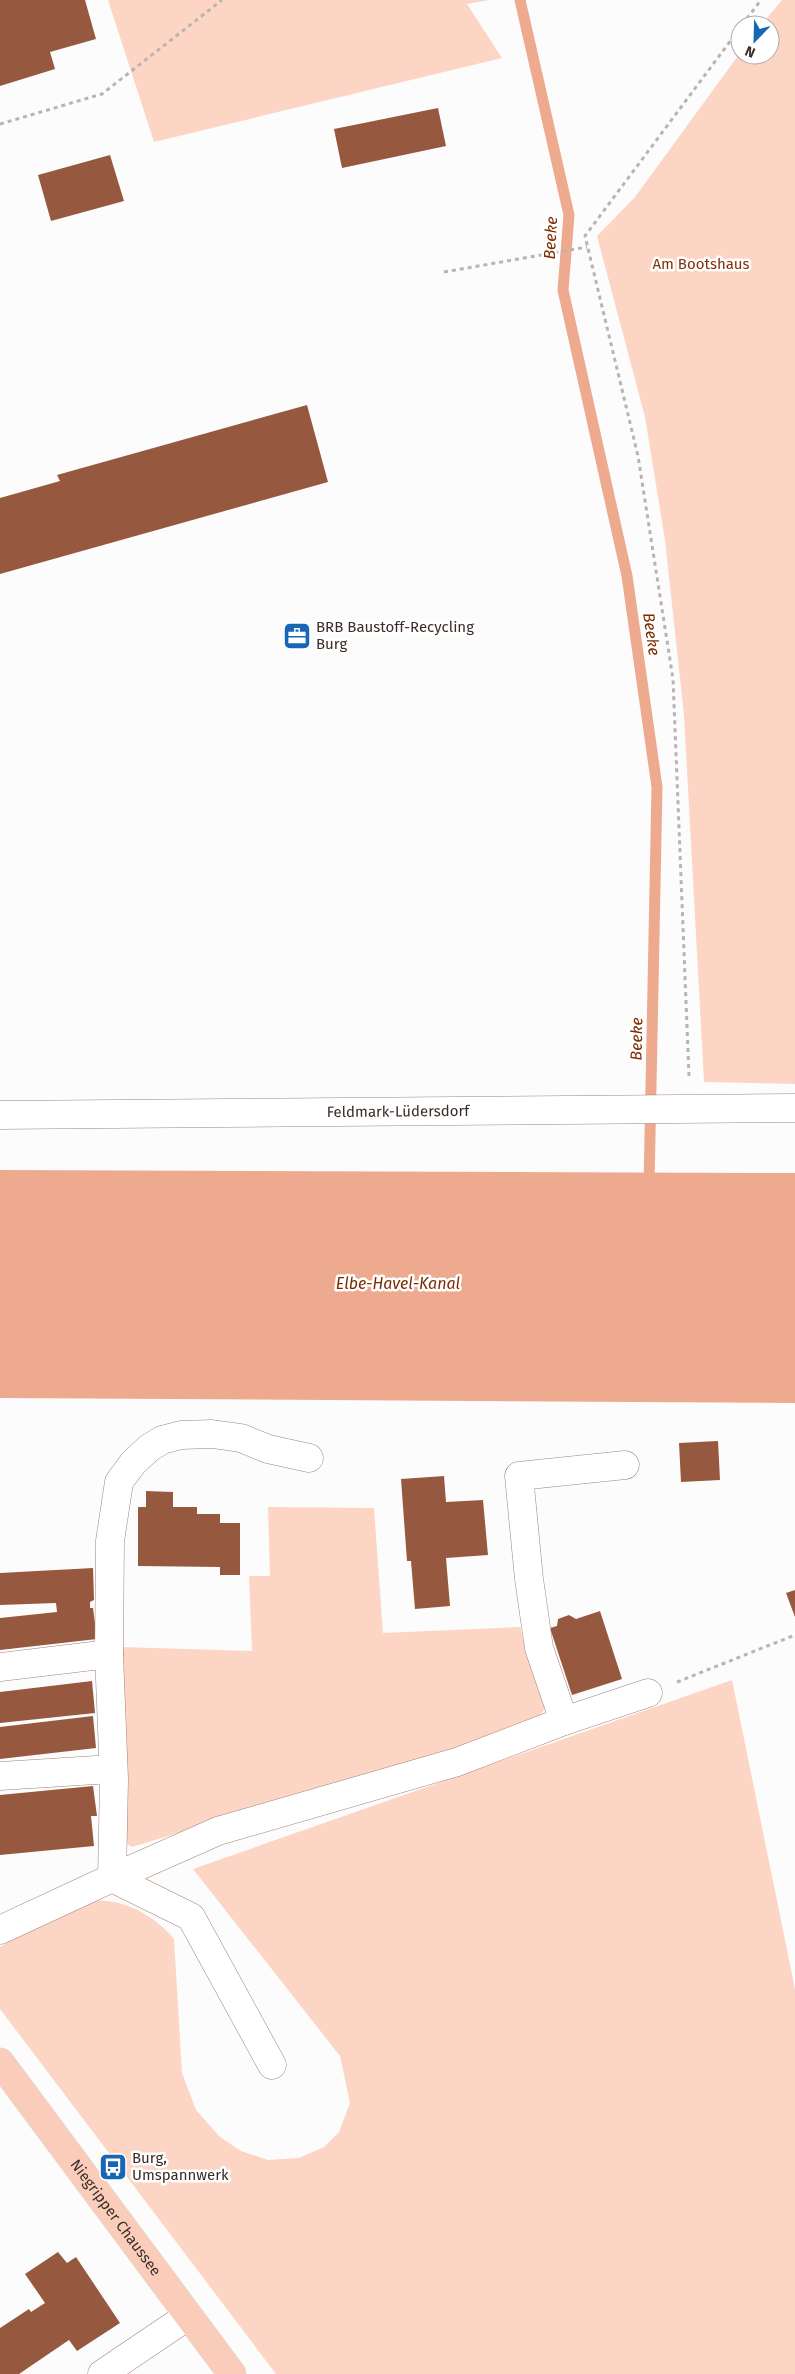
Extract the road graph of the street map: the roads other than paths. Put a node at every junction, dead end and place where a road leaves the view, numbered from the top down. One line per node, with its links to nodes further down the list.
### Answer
1 (795, 1108): 2 (street, Feldmark-Lüdersdorf)
2 (0, 1115)
3 (309, 1458): 5 (street)
4 (625, 1465): 8 (street)
5 (109, 1654): 6 (street); 9 (street)
6 (0, 1666)
7 (648, 1693): 8 (street)
8 (564, 1721): 11 (street)
9 (112, 1769): 10 (street); 11 (street)
10 (0, 1776)
11 (112, 1878): 12 (street); 14 (street)
12 (0, 1930)
13 (0, 2062): 15 (main road, Niegripper Chaussee)
14 (272, 2065)
15 (188, 2316): 16 (street); 17 (main road, Niegripper Chaussee)
16 (102, 2374)
17 (232, 2374)

